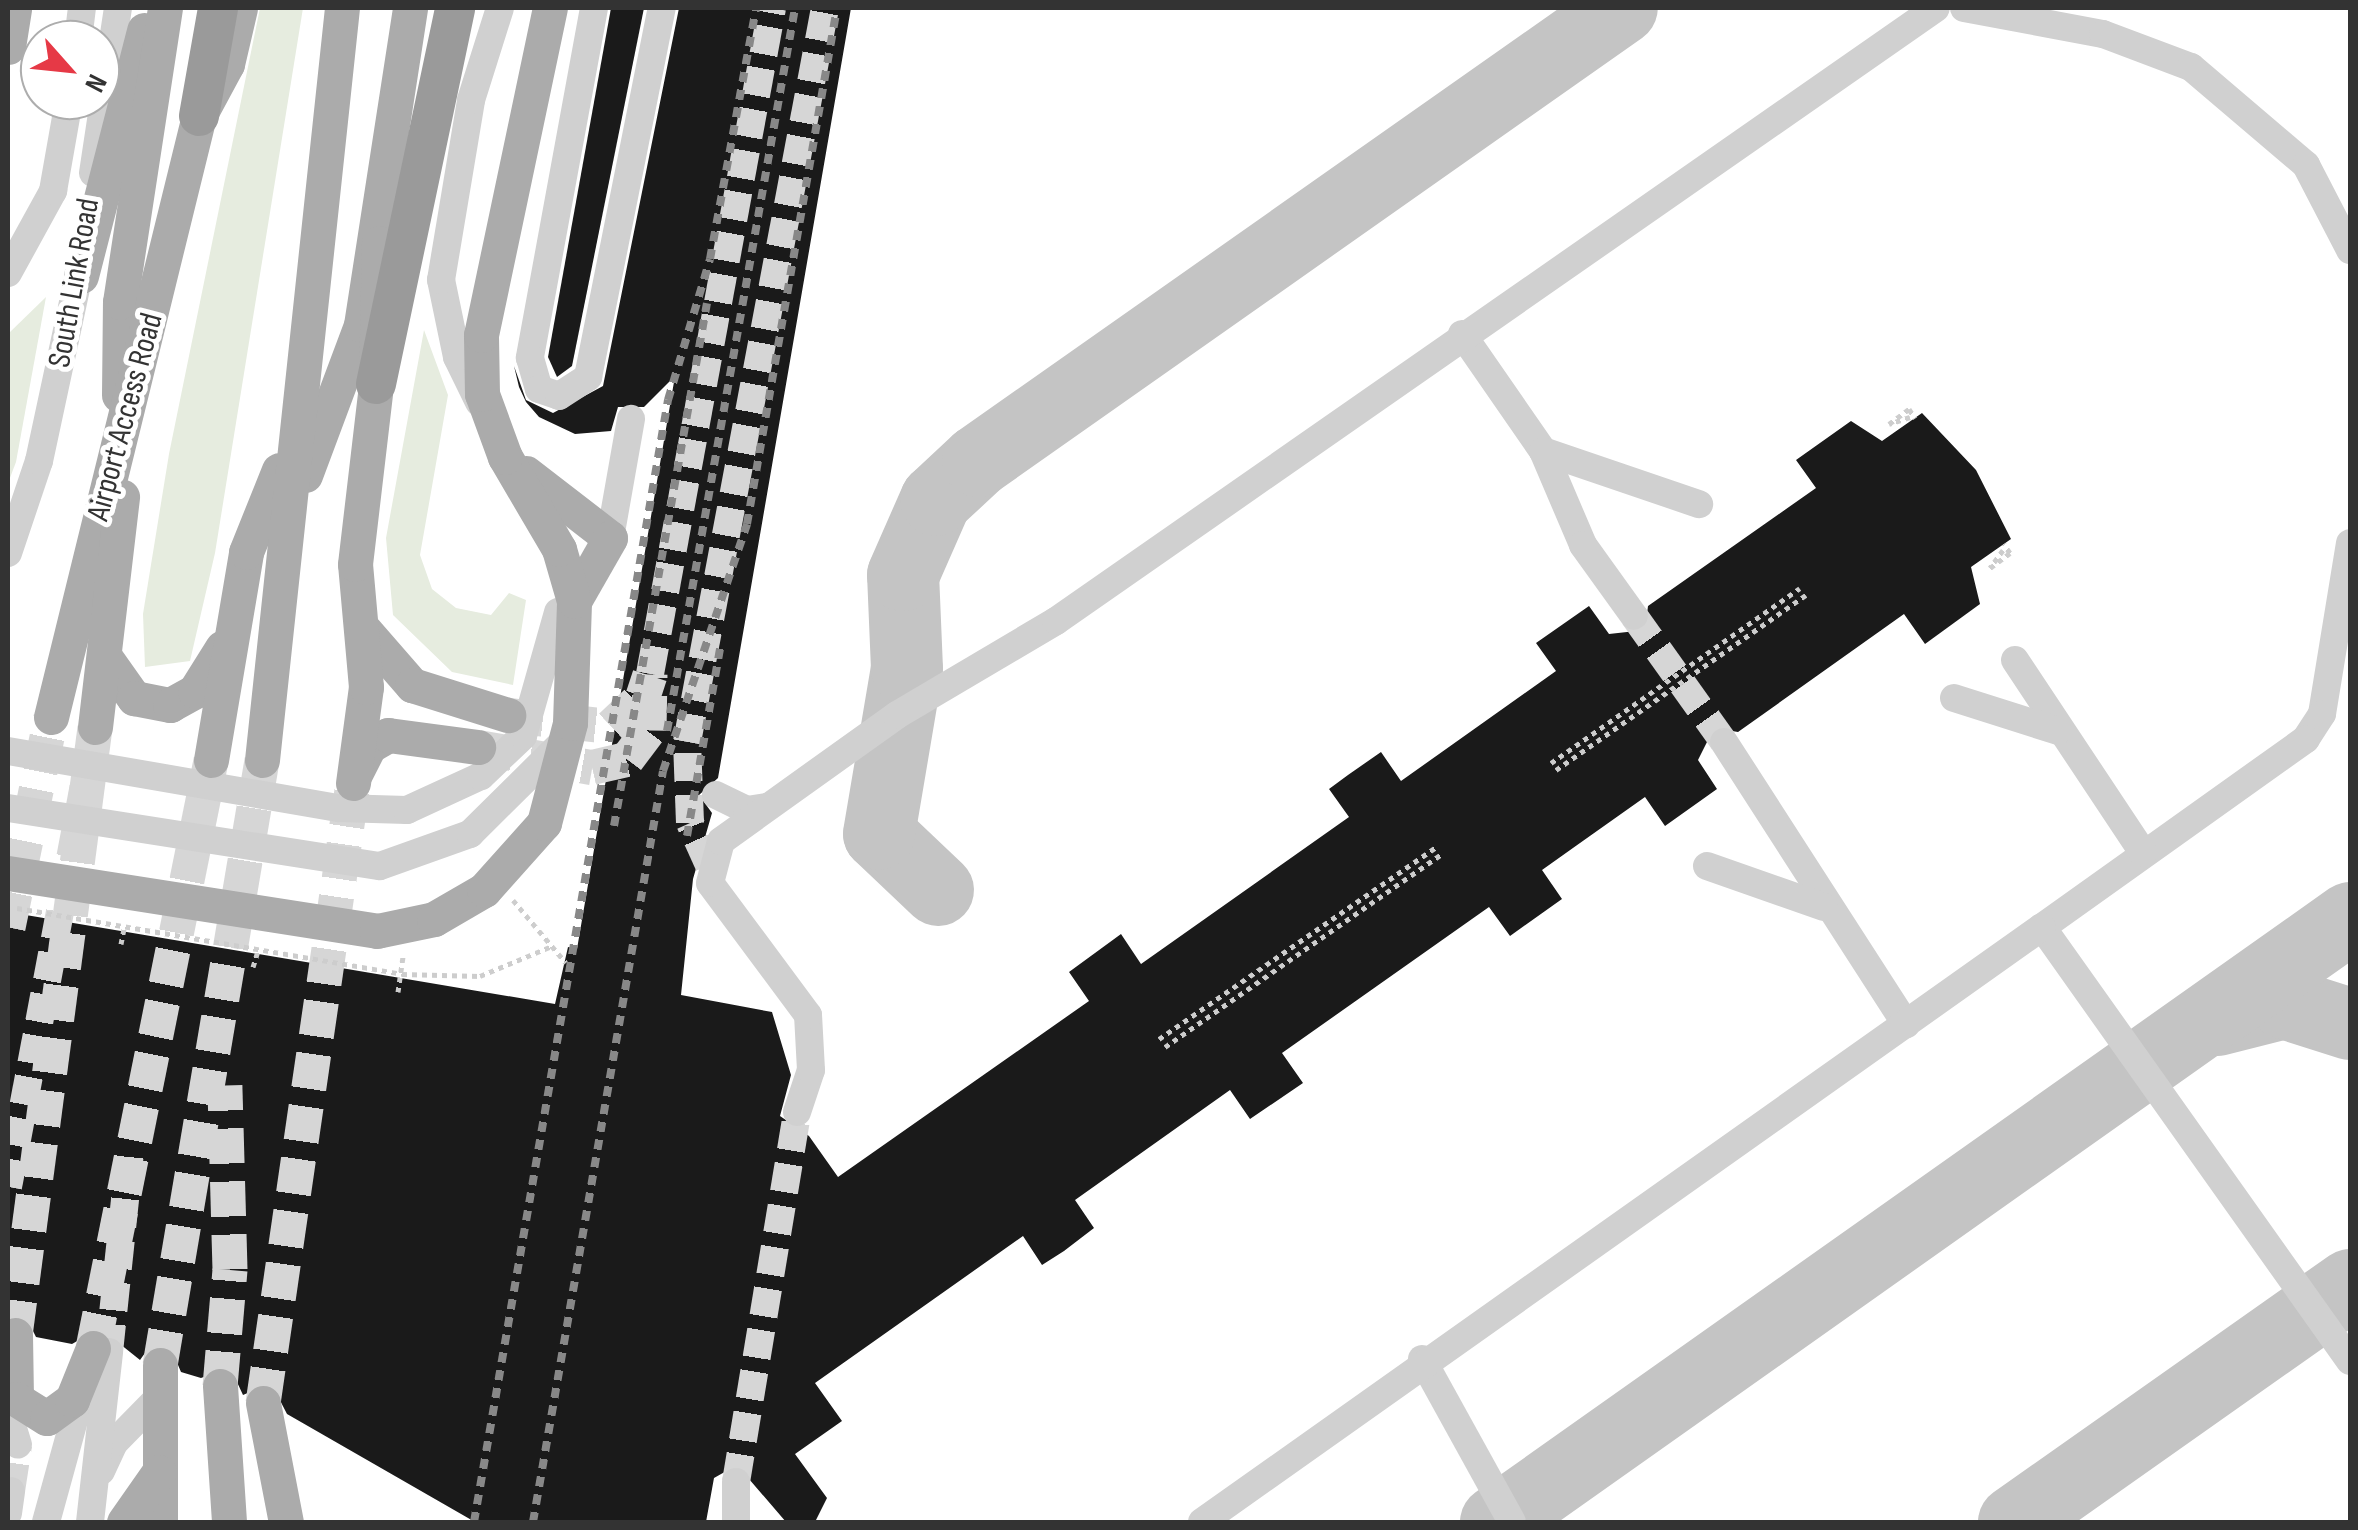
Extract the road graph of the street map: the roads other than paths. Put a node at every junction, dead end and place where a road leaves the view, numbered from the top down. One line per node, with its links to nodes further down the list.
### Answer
1 (14, 8): 18 (main road)
2 (118, 8): 19 (street)
3 (150, 8): 19 (main road)
4 (166, 8): 19 (main road)
5 (200, 8): 21 (highway)
6 (218, 8): 21 (highway)
7 (240, 8): 21 (main road, Airport Access Road)
8 (342, 8): 20 (main road)
9 (351, 8): 20 (main road)
10 (410, 8): 23 (main road)
11 (455, 8): 23 (highway)
12 (500, 8): 56 (street)
13 (550, 8): 35 (main road)
14 (594, 8): 15 (street)
15 (662, 8)
16 (1964, 8): 25 (street)
17 (1921, 10): 28 (street)
18 (8, 47)
19 (137, 50): 27 (main road); 33 (main road)
20 (340, 60): 32 (main road)
21 (200, 116): 30 (main road, Airport Access Road)
22 (65, 120): 26 (street)
23 (409, 146): 24 (main road); 29 (highway)
24 (378, 243): 29 (main road); 37 (main road)
25 (2350, 250)
26 (8, 273)
27 (81, 276): 40 (street, South Link Road)
28 (1462, 334): 34 (street); 60 (street)
29 (376, 384): 42 (main road)
30 (132, 397): 33 (main road, Airport Access Road); 46 (main road)
31 (631, 419): 38 (street)
32 (297, 426): 37 (main road); 44 (main road)
33 (118, 446): 50 (main road, Airport Access Road)
34 (1543, 451): 36 (street); 45 (street)
35 (505, 456): 38 (main road); 43 (main road)
36 (1698, 504)
37 (285, 527): 58 (main road)
38 (610, 538): 43 (main road)
39 (2350, 544): 41 (street)
40 (8, 553)
41 (2346, 595): 62 (street)
42 (357, 601): 49 (main road); 55 (main road)
43 (574, 601): 53 (main road)
44 (238, 606): 46 (main road); 57 (main road)
45 (1634, 616)
46 (107, 660): 51 (main road)
47 (2014, 660): 52 (street)
48 (1954, 698): 52 (street)
49 (508, 716)
50 (51, 717)
51 (95, 726)
52 (2058, 731): 62 (street)
53 (567, 738): 61 (street); 64 (main road)
54 (1724, 742): 65 (street)
55 (478, 748)
56 (8, 751)
57 (211, 760)
58 (262, 760)
59 (716, 795): 60 (street)
60 (767, 807): 68 (street)
61 (8, 808)
62 (2143, 853): 66 (street)
63 (1707, 866): 65 (street)
64 (8, 873)
65 (1824, 906): 67 (street)
66 (2042, 927): 67 (street); 72 (street)
67 (1906, 1024): 71 (street)
68 (797, 1112)
69 (15, 1335): 73 (main road)
70 (97, 1356): 73 (main road); 81 (street); 82 (street)
71 (1422, 1359): 90 (street); 91 (street)
72 (2350, 1361)
73 (9, 1380)
74 (159, 1382): 79 (main road); 81 (street)
75 (220, 1386): 87 (main road)
76 (263, 1403): 88 (main road)
77 (8, 1412): 78 (street)
78 (18, 1445)
79 (159, 1457): 84 (main road); 85 (main road); 86 (main road)
80 (736, 1482): 89 (street)
81 (94, 1486): 83 (street)
82 (46, 1522)
83 (90, 1522)
84 (124, 1522)
85 (160, 1522)
86 (184, 1522)
87 (229, 1522)
88 (286, 1522)
89 (736, 1522)
90 (1202, 1522)
91 (1512, 1522)

